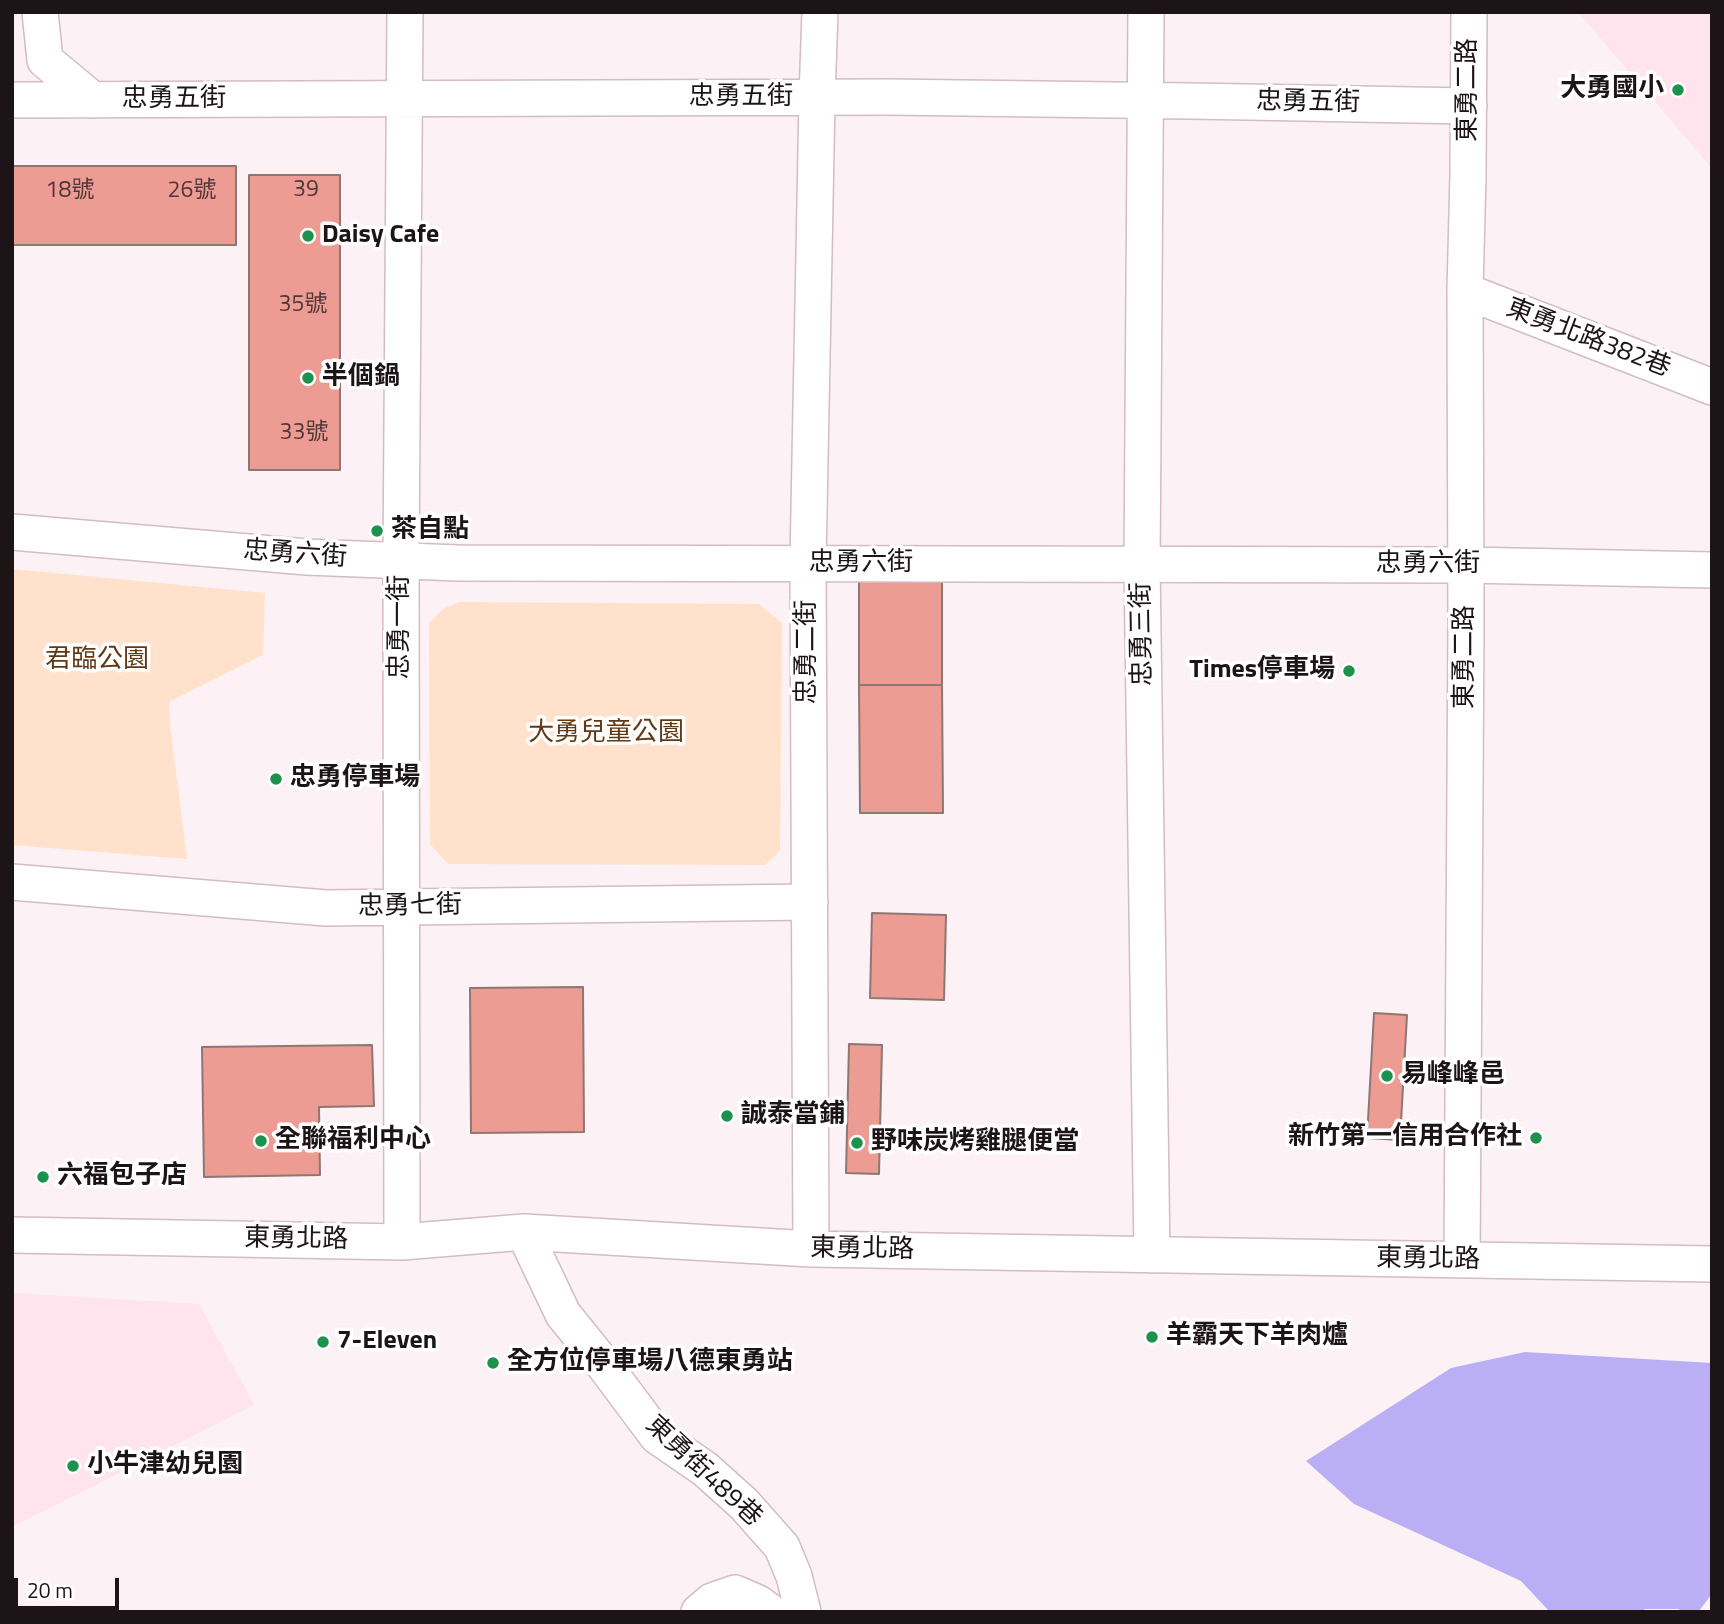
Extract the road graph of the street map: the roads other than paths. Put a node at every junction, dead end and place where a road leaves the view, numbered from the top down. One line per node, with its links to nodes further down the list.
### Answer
1 (40, 12): 9 (street)
2 (405, 12): 7 (street, 忠勇一街)
3 (820, 12): 6 (street, 忠勇二街)
4 (1146, 12): 10 (street, 忠勇三街)
5 (1469, 12): 11 (street, 東勇二路)
6 (817, 98): 7 (street, 忠勇五街); 10 (street, 忠勇五街); 16 (street, 忠勇二街)
7 (405, 99): 9 (street, 忠勇五街); 15 (street, 忠勇一街)
8 (12, 100): 9 (street, 忠勇五街)
9 (93, 100)
10 (1144, 100): 11 (street, 忠勇五街); 17 (street, 忠勇三街)
11 (1469, 106): 12 (street, 東勇二路)
12 (1465, 291): 13 (street, 東勇北路382巷); 18 (street, 東勇二路)
13 (1712, 387)
14 (12, 532): 15 (street, 忠勇六街)
15 (401, 561): 16 (street, 忠勇六街); 22 (street, 忠勇一街)
16 (808, 564): 17 (street, 忠勇六街); 21 (street, 忠勇二街)
17 (1142, 565): 18 (street, 忠勇六街); 27 (street, 忠勇三街)
18 (1466, 565): 19 (street, 忠勇六街); 28 (street, 東勇二路)
19 (1712, 570)
20 (12, 883): 22 (street, 忠勇七街)
21 (810, 902): 22 (street, 忠勇七街); 26 (street, 忠勇二街)
22 (401, 907): 25 (street, 忠勇一街)
23 (524, 1232): 25 (street, 東勇北路); 26 (street, 東勇北路); 32 (street, 東勇街489巷)
24 (12, 1235): 25 (street, 東勇北路)
25 (402, 1242)
26 (811, 1249): 27 (street, 東勇北路)
27 (1152, 1255): 28 (street, 東勇北路)
28 (1462, 1260): 29 (street, 東勇北路)
29 (1712, 1264)
30 (699, 1612): 31 (street)
31 (770, 1612)
32 (803, 1612)

